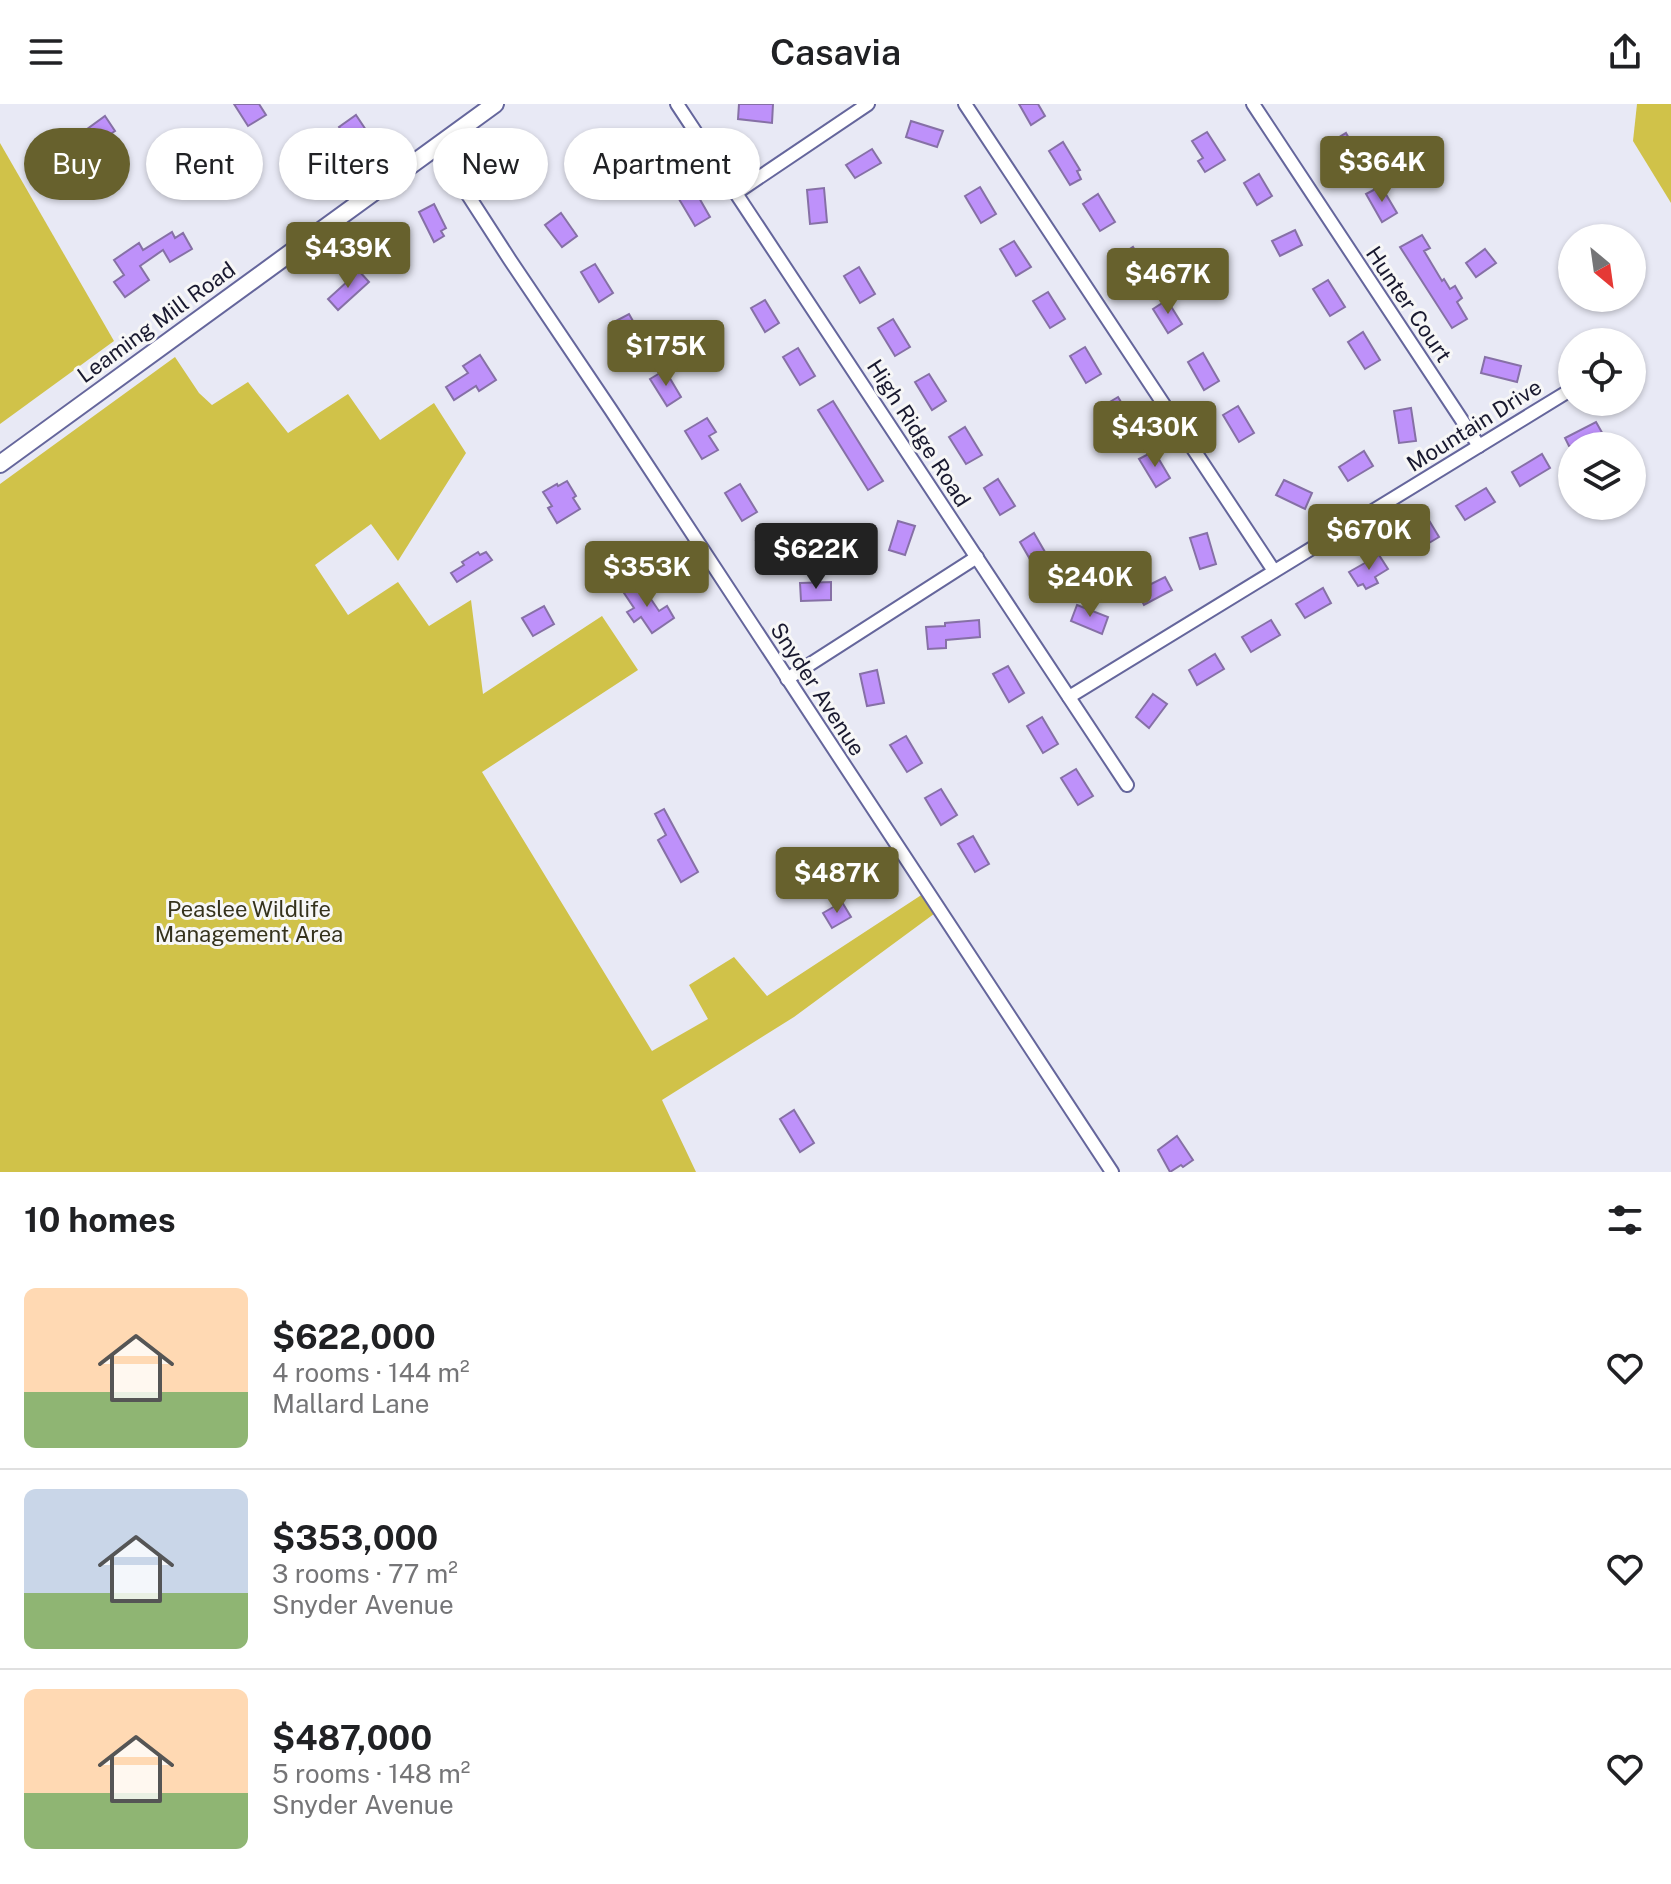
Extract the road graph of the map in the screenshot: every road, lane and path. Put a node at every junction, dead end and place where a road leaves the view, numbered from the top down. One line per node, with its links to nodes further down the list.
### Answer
1 (495, 104): 6 (street, Leaming Mill Road)
2 (677, 104): 7 (street, High Ridge Road)
3 (868, 104): 9 (street)
4 (965, 104): 16 (street)
5 (1253, 104): 13 (street, Hunter Court)
6 (463, 128)
7 (693, 128)
8 (433, 150): 14 (street, Leaming Mill Road)
9 (760, 177)
10 (471, 200): 17 (street, Snyder Avenue)
11 (741, 200): 15 (street, High Ridge Road)
12 (1558, 398): 13 (street, Mountain Drive)
13 (1479, 446): 16 (street, Mountain Drive)
14 (0, 464)
15 (977, 557): 17 (street); 18 (street, High Ridge Road)
16 (1274, 571): 18 (street, Mountain Drive)
17 (787, 679): 20 (street, Snyder Avenue)
18 (1069, 697): 19 (street, High Ridge Road)
19 (1127, 785)
20 (1112, 1172)

